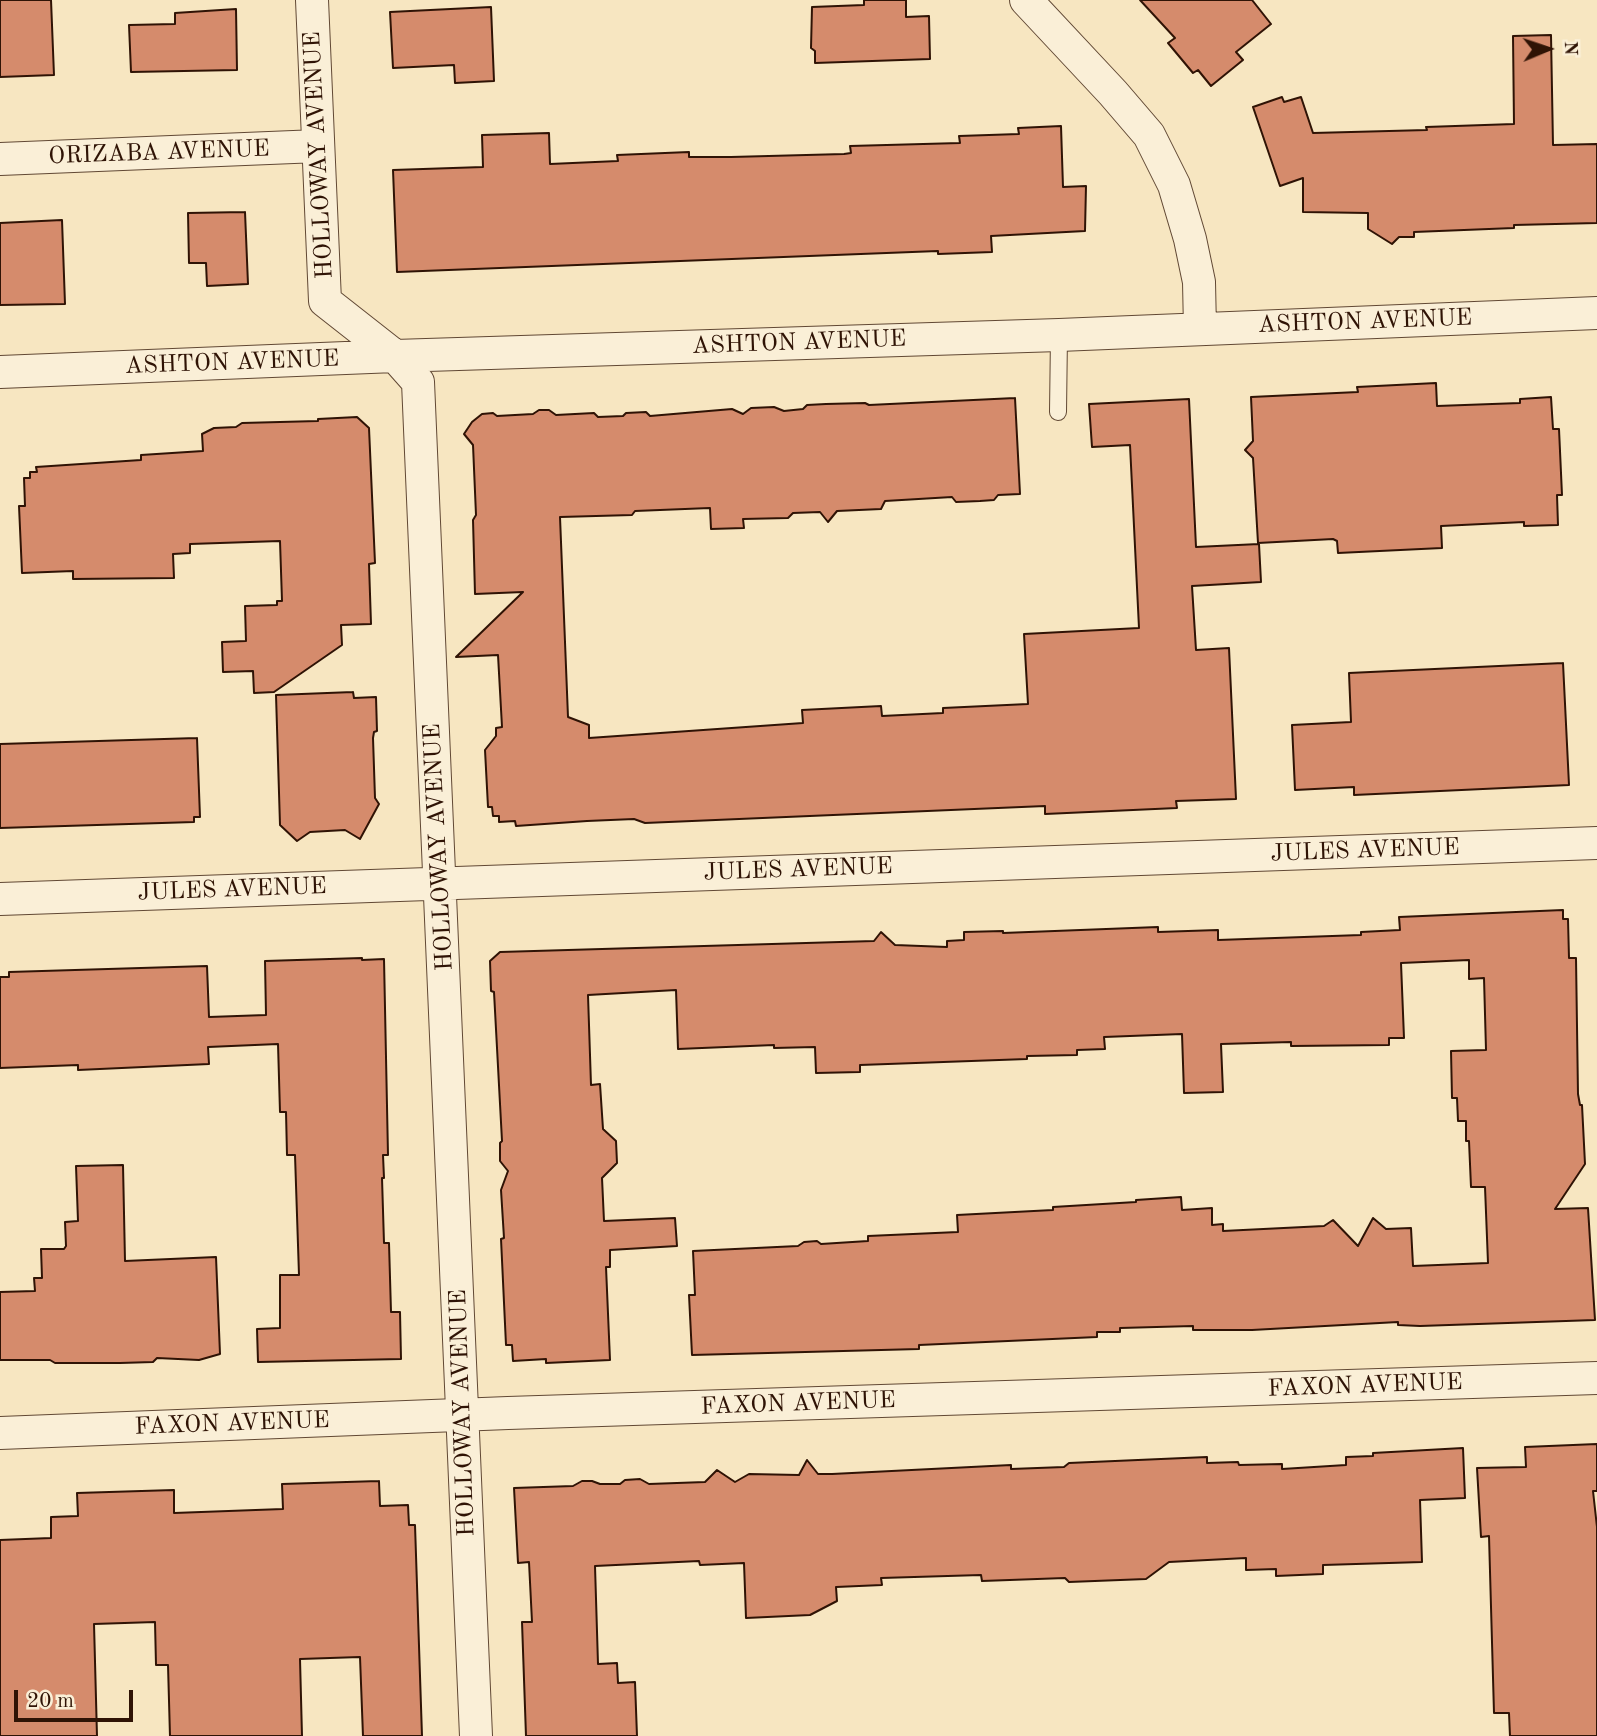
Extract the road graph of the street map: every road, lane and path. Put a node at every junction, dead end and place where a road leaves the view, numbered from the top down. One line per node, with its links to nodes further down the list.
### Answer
1 (312, 0): 3 (street, HOLLOWAY AVENUE)
2 (1026, 0): 6 (street)
3 (318, 146): 4 (street, ORIZABA AVENUE); 8 (street, HOLLOWAY AVENUE)
4 (0, 159)
5 (1597, 313): 6 (street, ASHTON AVENUE)
6 (1200, 329): 7 (street, ASHTON AVENUE)
7 (1059, 335): 8 (street, ASHTON AVENUE); 10 (lane)
8 (395, 356): 9 (street, ASHTON AVENUE); 12 (street, HOLLOWAY AVENUE)
9 (0, 372)
10 (1058, 412)
11 (1597, 843): 12 (street, JULES AVENUE)
12 (441, 883): 13 (street, JULES AVENUE); 15 (street, HOLLOWAY AVENUE)
13 (0, 899)
14 (1597, 1378): 15 (street, FAXON AVENUE)
15 (464, 1415): 16 (street, FAXON AVENUE); 17 (street, HOLLOWAY AVENUE)
16 (0, 1433)
17 (476, 1736)

